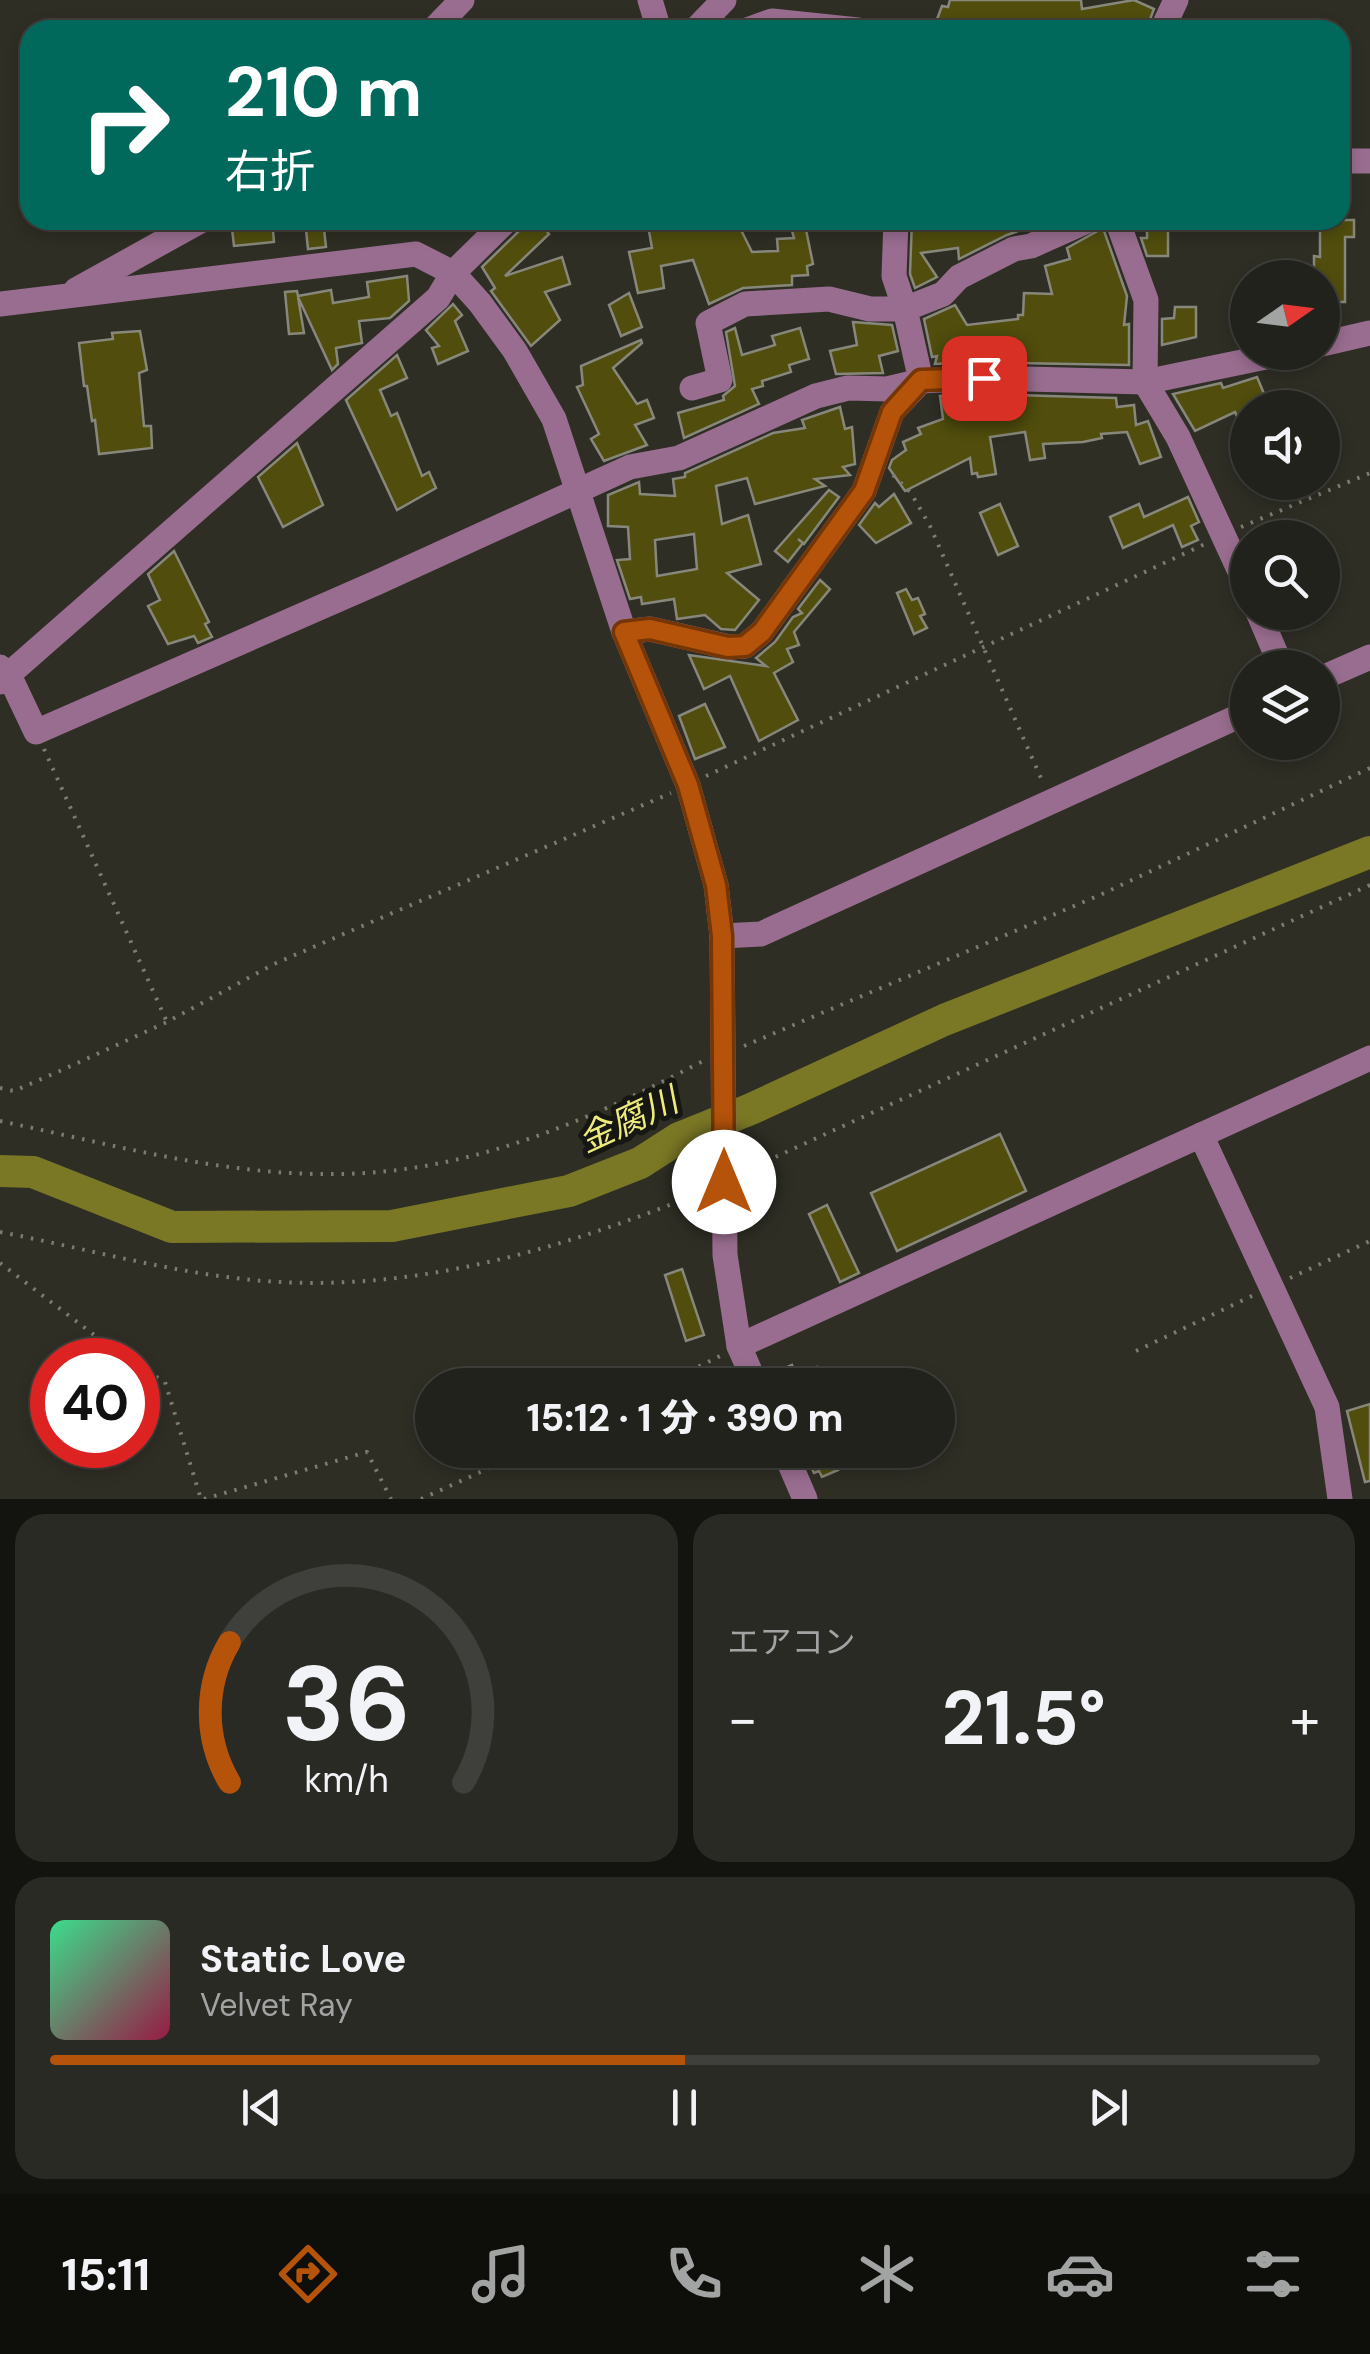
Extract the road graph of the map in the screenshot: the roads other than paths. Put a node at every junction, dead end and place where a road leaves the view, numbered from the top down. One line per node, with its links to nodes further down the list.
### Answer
1 (462, 0): 3 (street)
2 (724, 0): 4 (street)
3 (442, 20)
4 (704, 20)
5 (184, 230): 11 (street)
6 (497, 230): 10 (street)
7 (896, 230): 13 (street)
8 (1066, 230): 13 (street)
9 (1121, 230): 18 (street)
10 (453, 273): 11 (street); 20 (street); 25 (street)
11 (63, 297): 12 (street)
12 (0, 304)
13 (905, 309): 17 (street); 19 (street)
14 (1370, 333): 15 (street)
15 (1340, 340)
16 (1230, 364): 18 (street)
17 (921, 380): 18 (street); 20 (street); 22 (street)
18 (1145, 382): 21 (street)
19 (692, 388)
20 (577, 491): 22 (street); 25 (street)
21 (1230, 549)
22 (624, 632): 27 (street)
23 (1370, 657): 24 (street)
24 (1340, 670)
25 (3, 674)
26 (1230, 720): 27 (street)
27 (722, 936): 30 (street)
28 (1370, 1058): 29 (street)
29 (1202, 1135): 30 (street); 34 (street)
30 (739, 1346): 31 (street)
31 (749, 1368)
32 (792, 1468): 33 (street)
33 (805, 1499)
34 (1340, 1499)

